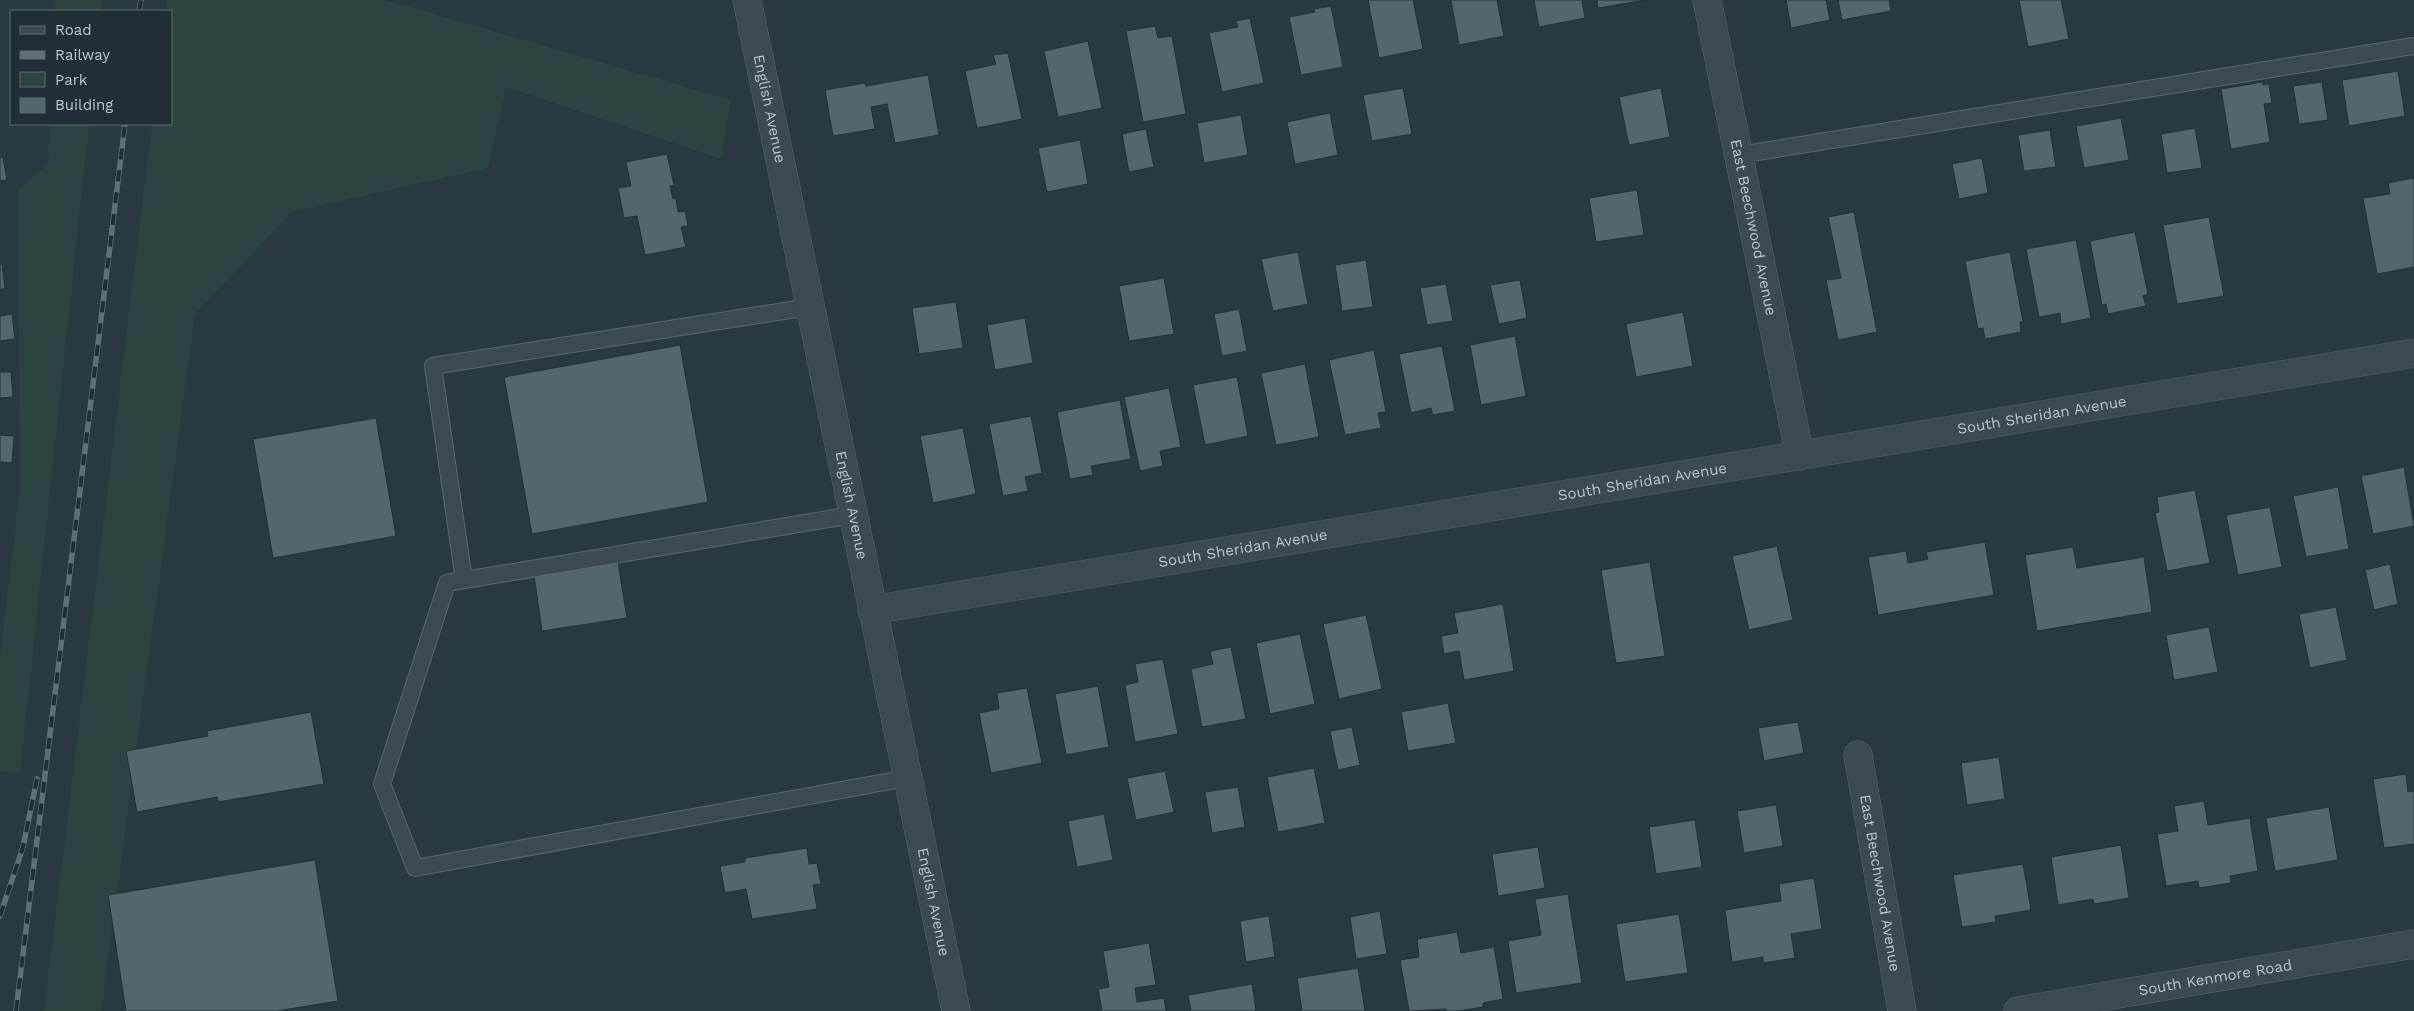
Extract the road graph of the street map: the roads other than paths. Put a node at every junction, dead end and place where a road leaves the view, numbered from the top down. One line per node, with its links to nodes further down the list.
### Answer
1 (747, 0): 5 (street, English Avenue)
2 (1708, 0): 4 (street, East Beechwood Avenue)
3 (2414, 46): 4 (lane)
4 (1739, 155): 7 (street, East Beechwood Avenue)
5 (810, 306): 8 (street, English Avenue); 9 (lane)
6 (2414, 352): 7 (street, South Sheridan Avenue)
7 (1800, 456): 10 (street, South Sheridan Avenue)
8 (852, 515): 9 (lane); 10 (street, English Avenue)
9 (464, 580): 12 (lane)
10 (872, 610): 12 (street, English Avenue)
11 (1858, 755): 15 (street, East Beechwood Avenue)
12 (907, 778): 14 (street, English Avenue)
13 (2414, 944): 16 (street, South Kenmore Road)
14 (956, 1011)
15 (1902, 1011)
16 (2018, 1011)

